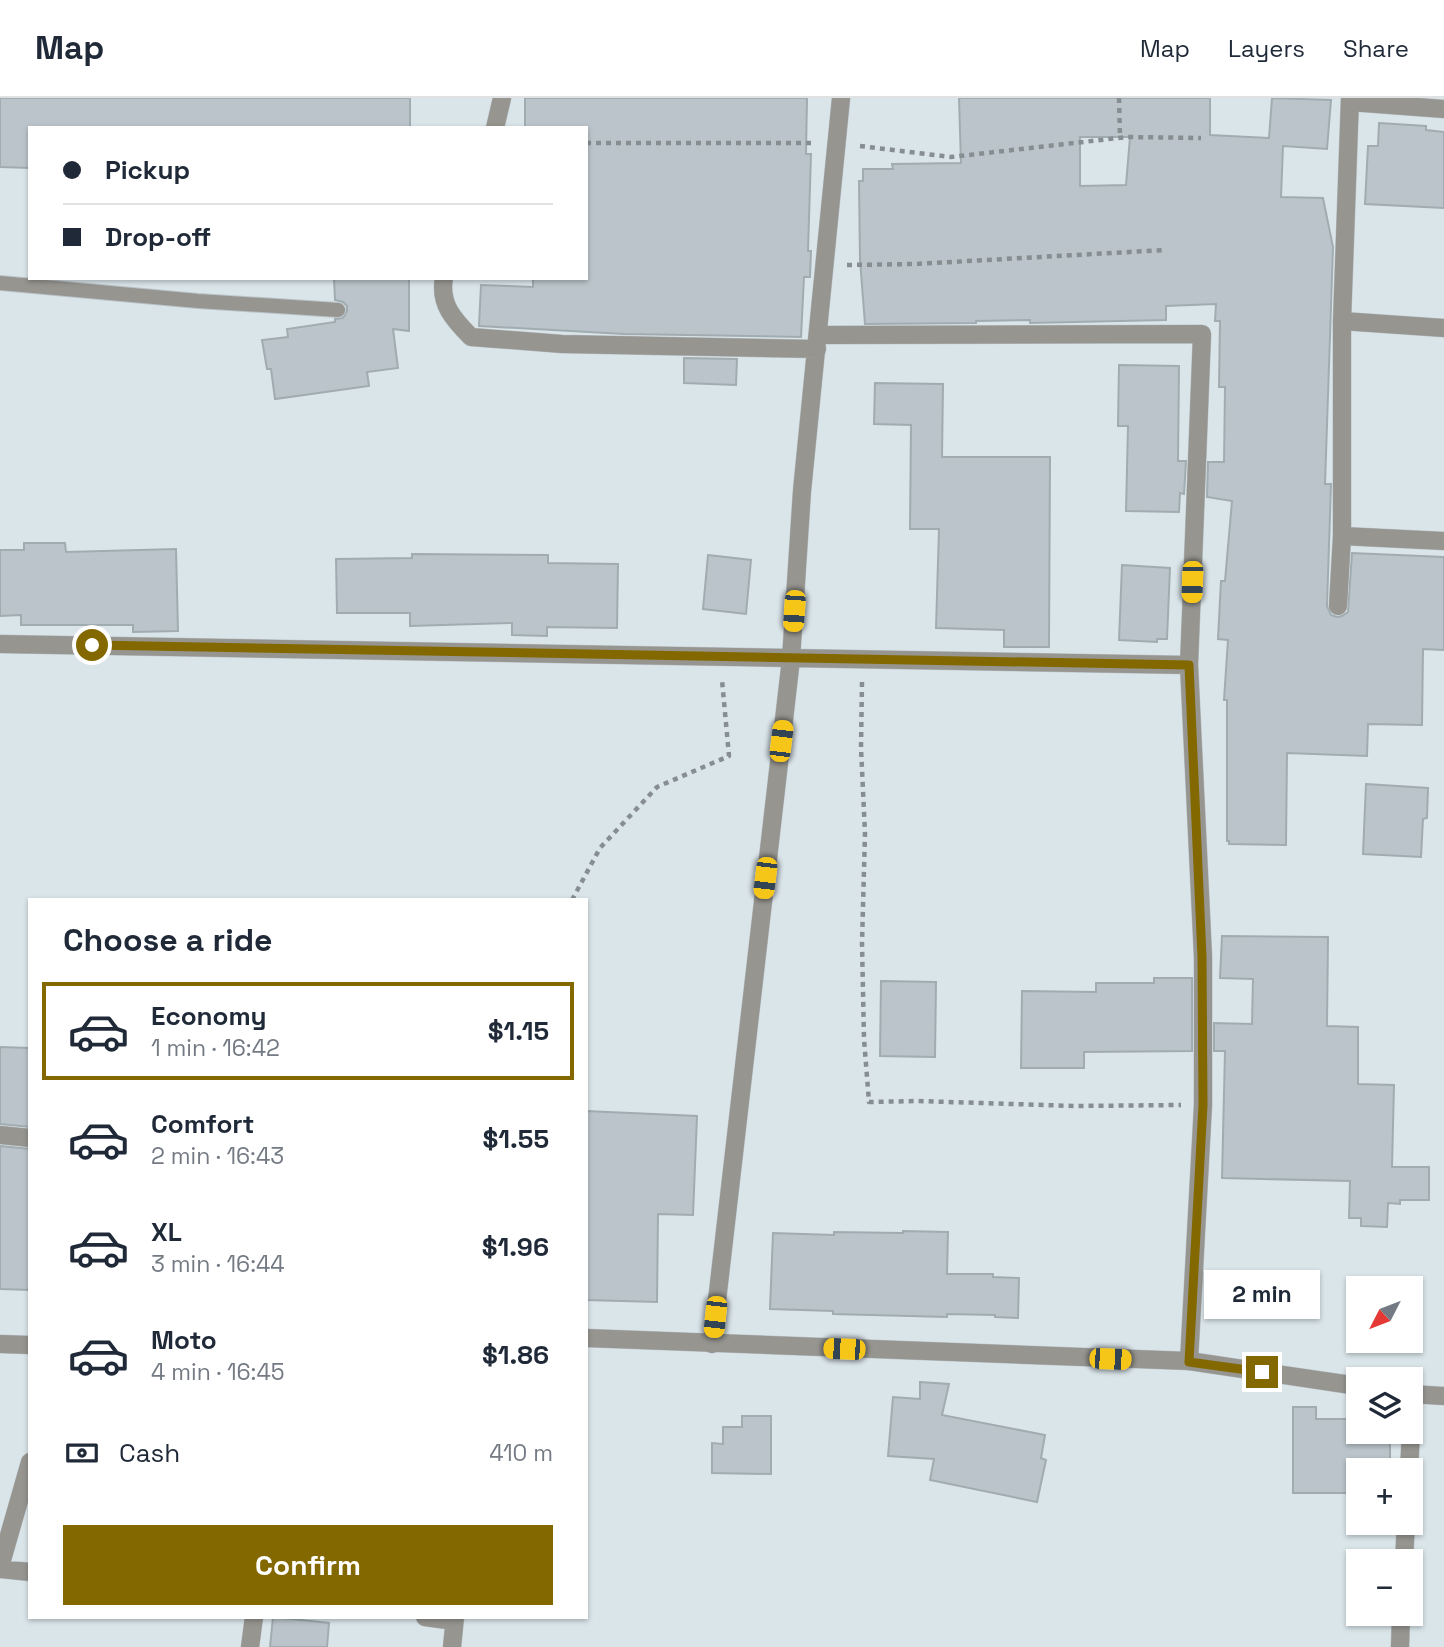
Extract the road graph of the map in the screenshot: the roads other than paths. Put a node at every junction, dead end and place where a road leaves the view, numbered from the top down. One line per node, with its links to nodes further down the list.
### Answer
1 (502, 98): 5 (street)
2 (841, 98): 11 (street)
3 (1350, 100): 4 (street); 9 (street)
4 (1444, 109)
5 (495, 126)
6 (444, 280): 11 (street)
7 (0, 283): 8 (lane)
8 (338, 310)
9 (1342, 321): 10 (street); 12 (street)
10 (1444, 328)
11 (818, 342): 16 (street); 17 (street)
12 (1342, 537): 13 (street); 14 (street)
13 (1444, 541)
14 (1338, 606)
15 (0, 644): 16 (street)
16 (791, 659): 17 (street); 22 (street)
17 (1189, 665): 24 (street)
18 (0, 1135): 19 (street)
19 (28, 1138)
20 (588, 1338): 22 (street)
21 (0, 1344): 23 (street)
22 (712, 1344): 24 (street)
23 (28, 1345)
24 (1189, 1362): 25 (street)
25 (1346, 1384)
26 (1423, 1395): 27 (street)
27 (1444, 1396)
28 (28, 1469): 29 (street)
29 (0, 1568): 30 (street)
30 (28, 1572)
31 (254, 1619): 34 (street)
32 (454, 1619): 35 (street)
33 (1401, 1626): 36 (street)
34 (250, 1647)
35 (452, 1647)
36 (1400, 1647)

